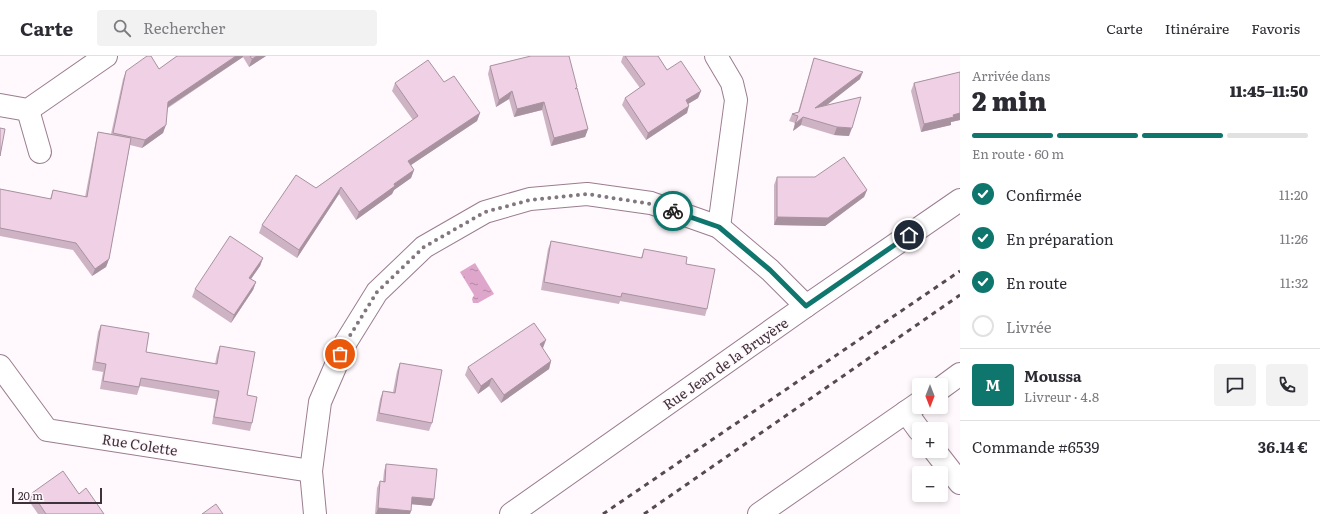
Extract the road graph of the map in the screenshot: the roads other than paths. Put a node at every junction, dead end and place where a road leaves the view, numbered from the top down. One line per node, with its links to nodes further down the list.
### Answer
1 (106, 56): 4 (street)
2 (716, 56): 7 (street)
3 (0, 105): 4 (street)
4 (28, 110): 5 (street)
5 (40, 152)
6 (960, 200): 8 (street, Rue Jean de la Bruyère)
7 (719, 227): 8 (street); 14 (street)
8 (806, 306): 17 (street, Rue Jean de la Bruyère)
9 (0, 366): 14 (street, Rue Colette)
10 (960, 374): 11 (street)
11 (948, 383)
12 (912, 408): 18 (street)
13 (940, 458): 15 (street)
14 (311, 471): 16 (street)
15 (960, 483)
16 (315, 514)
17 (511, 514)
18 (759, 514)

